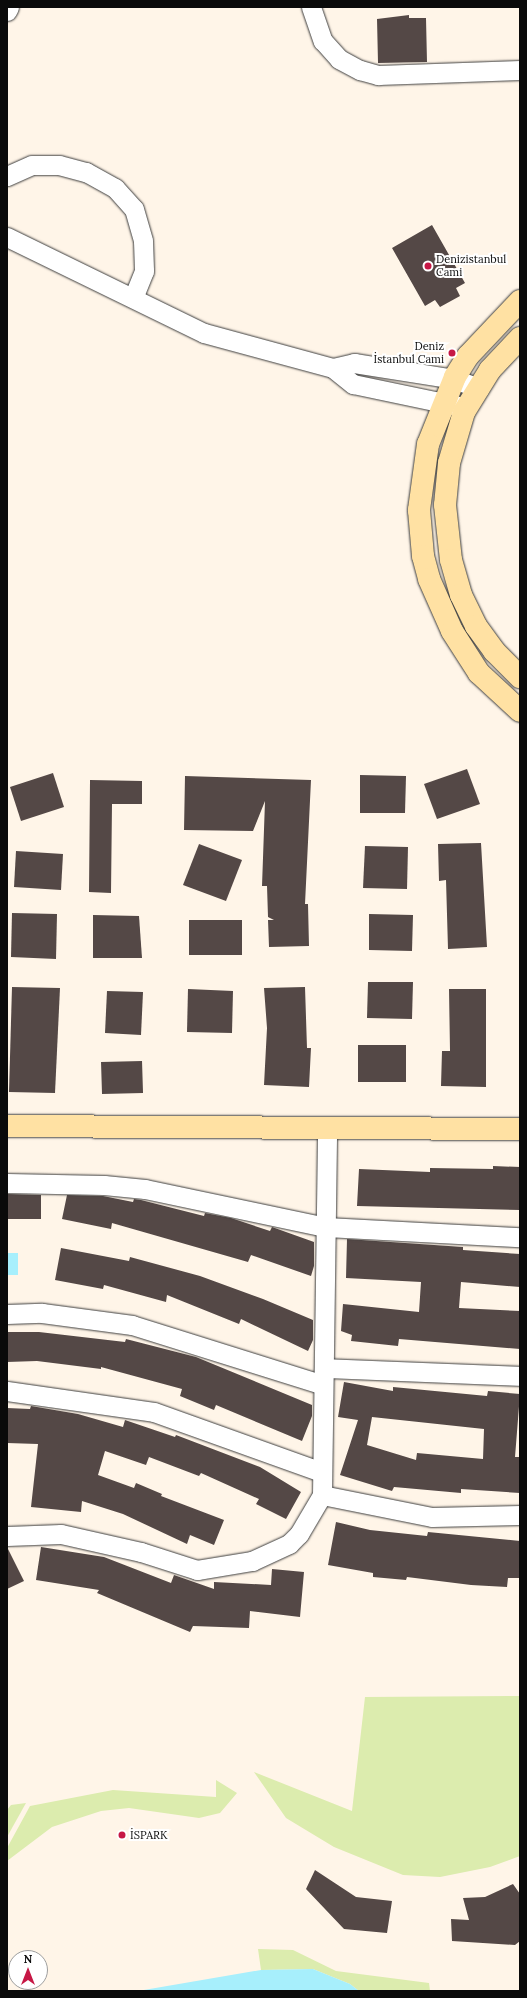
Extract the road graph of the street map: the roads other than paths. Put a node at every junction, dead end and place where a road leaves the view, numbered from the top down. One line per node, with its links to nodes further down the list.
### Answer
1 (9, 7): 3 (street)
2 (311, 7): 4 (street)
3 (7, 12)
4 (520, 70)
5 (7, 176): 7 (street)
6 (7, 237): 7 (street)
7 (133, 298): 10 (street)
8 (520, 301): 11 (street)
9 (520, 338): 12 (street)
10 (333, 368): 11 (street); 13 (street)
11 (454, 379): 12 (street); 13 (street)
12 (479, 388): 14 (street)
13 (443, 403): 14 (street); 16 (street)
14 (466, 408): 15 (street)
15 (520, 677)
16 (520, 711)
17 (7, 1126): 18 (street)
18 (328, 1127): 19 (street); 21 (street)
19 (520, 1129)
20 (7, 1183): 21 (street)
21 (326, 1227): 22 (street); 25 (street)
22 (520, 1237)
23 (7, 1314): 25 (street)
24 (520, 1376): 25 (street)
25 (324, 1377): 27 (street)
26 (7, 1390): 27 (street)
27 (322, 1472): 28 (street)
28 (322, 1495): 29 (street); 30 (street)
29 (520, 1515)
30 (7, 1536)

